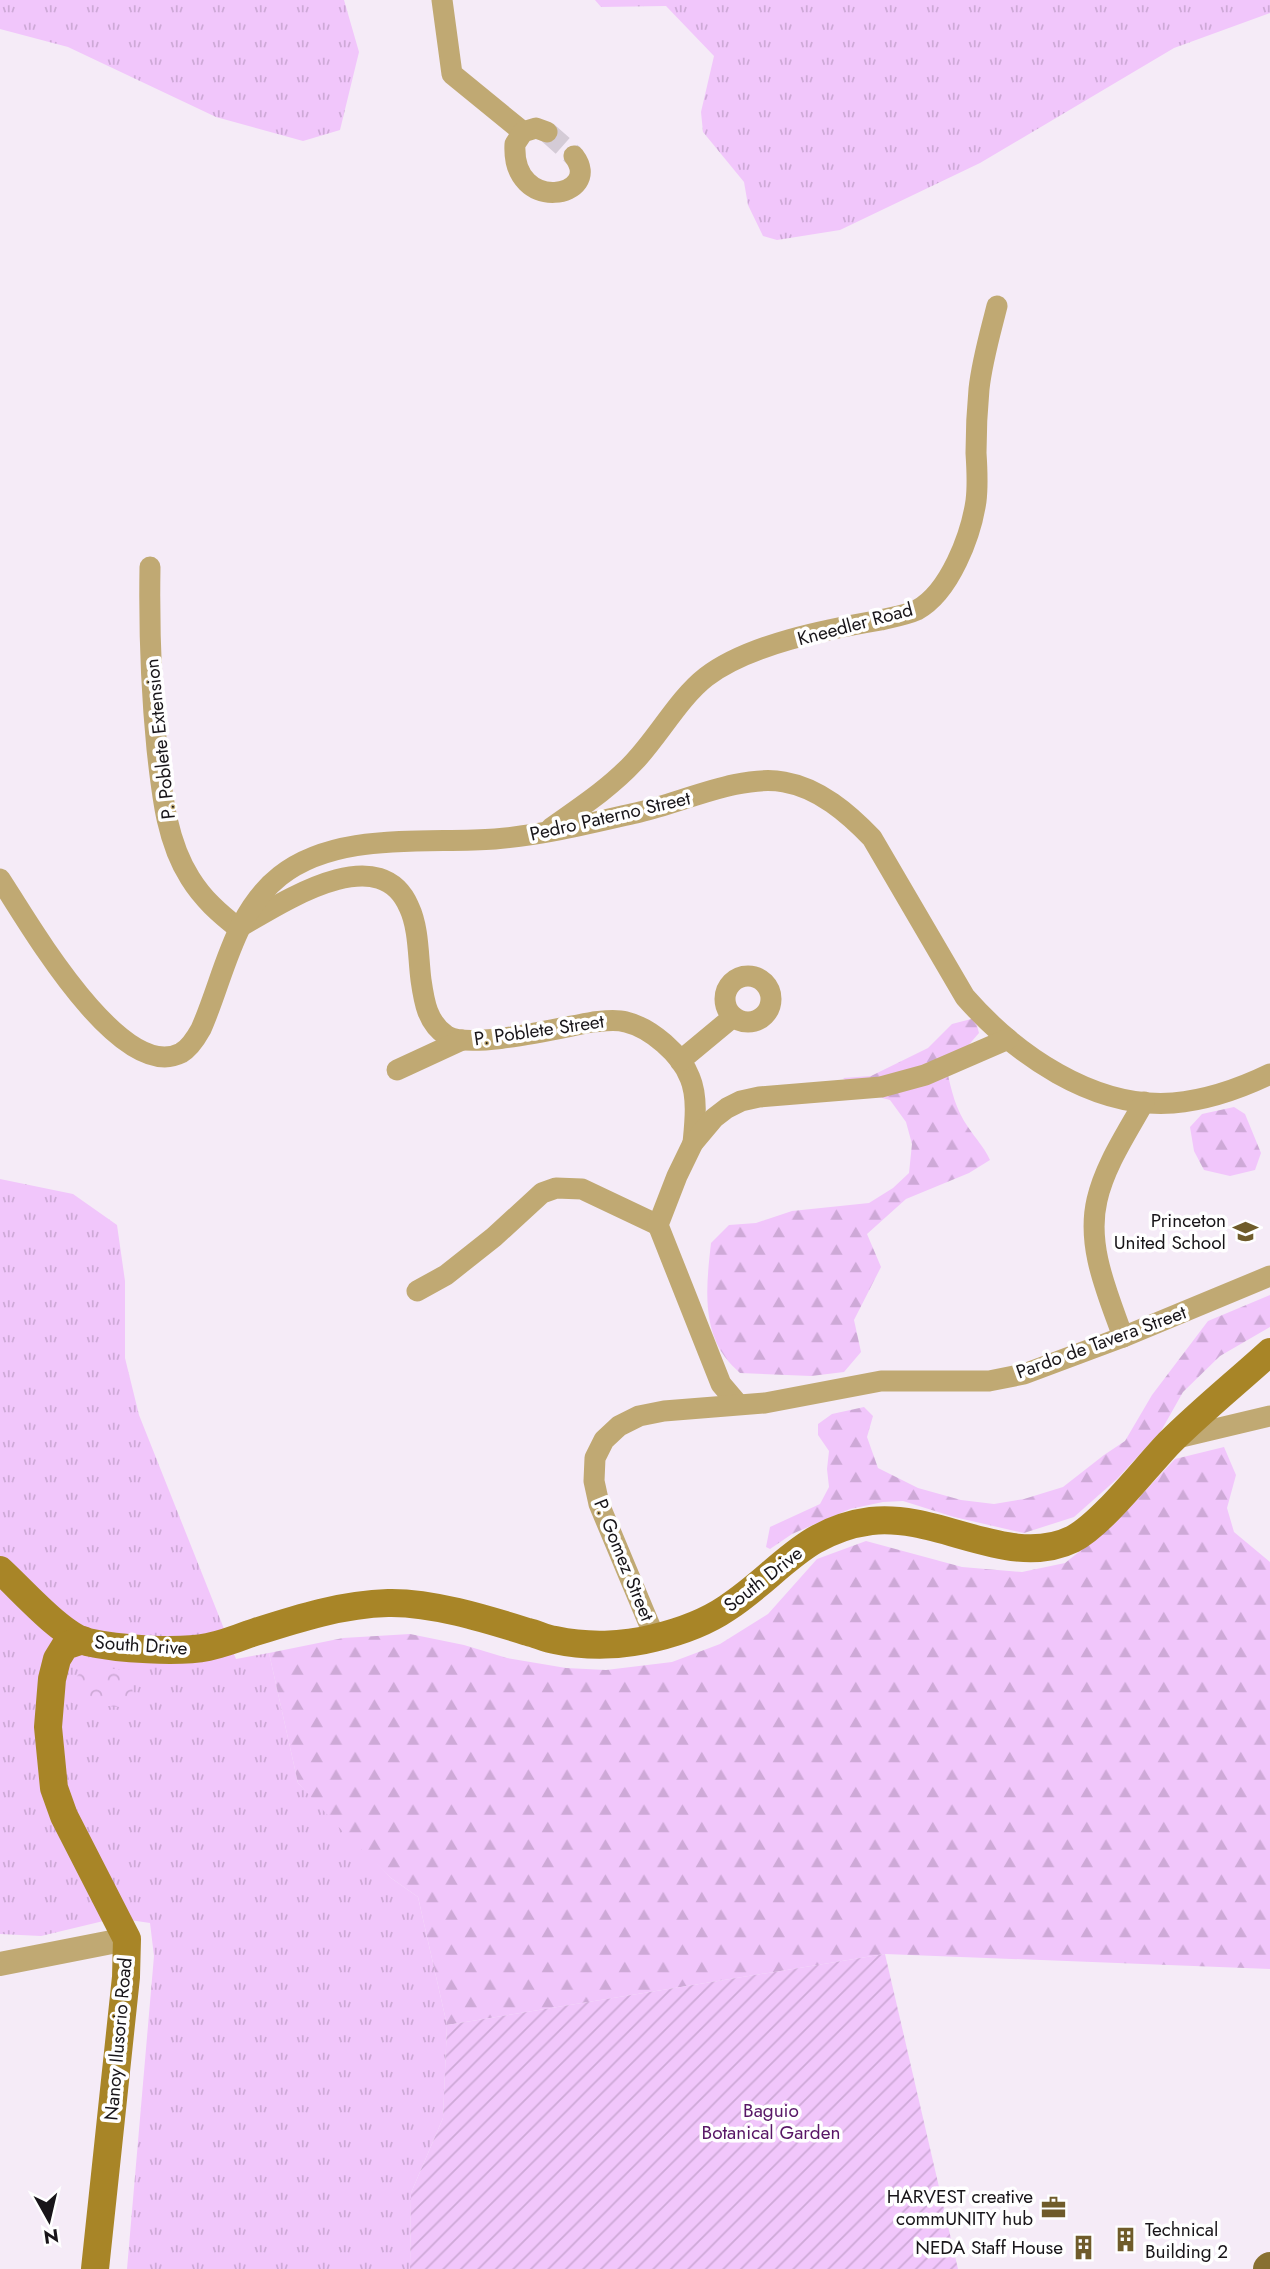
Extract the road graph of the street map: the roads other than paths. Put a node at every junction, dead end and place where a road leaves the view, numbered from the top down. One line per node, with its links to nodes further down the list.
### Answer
1 (442, 0): 2 (street)
2 (523, 132): 3 (street); 4 (street)
3 (547, 132)
4 (574, 156)
5 (997, 306): 7 (street, Kneedler Road)
6 (150, 567): 9 (street, P. Poblete Extension)
7 (544, 834): 9 (street, Pedro Paterno Street); 12 (street, Pedro Paterno Street)
8 (0, 879): 9 (street, Pedro Paterno Street)
9 (238, 928): 11 (street, P. Poblete Street)
10 (733, 1017): 14 (street)
11 (462, 1040): 13 (street); 14 (street, P. Poblete Street)
12 (1008, 1040): 16 (street, Pedro Paterno Street); 17 (street)
13 (397, 1070)
14 (686, 1071): 17 (street, P. Poblete Street); 18 (street)
15 (1270, 1074): 16 (street, Pedro Paterno Street)
16 (1144, 1102): 22 (street)
17 (726, 1108): 18 (street)
18 (693, 1143): 19 (street)
19 (658, 1226): 21 (street); 24 (street)
20 (1270, 1276): 22 (street, Pardo de Tavera Street)
21 (417, 1291)
22 (1123, 1337): 24 (street, Pardo de Tavera Street)
23 (1270, 1352): 26 (main road, South Drive)
24 (729, 1405): 29 (street, P. Gomez Street)
25 (1270, 1416): 26 (street)
26 (1172, 1440): 29 (main road, South Drive)
27 (0, 1570): 28 (main road)
28 (74, 1636): 29 (main road, South Drive); 30 (main road, Nanoy Ilusorio Road)
29 (655, 1638)
30 (127, 1939): 31 (street); 32 (main road, Nanoy Ilusorio Road)
31 (0, 1964)
32 (95, 2269)

